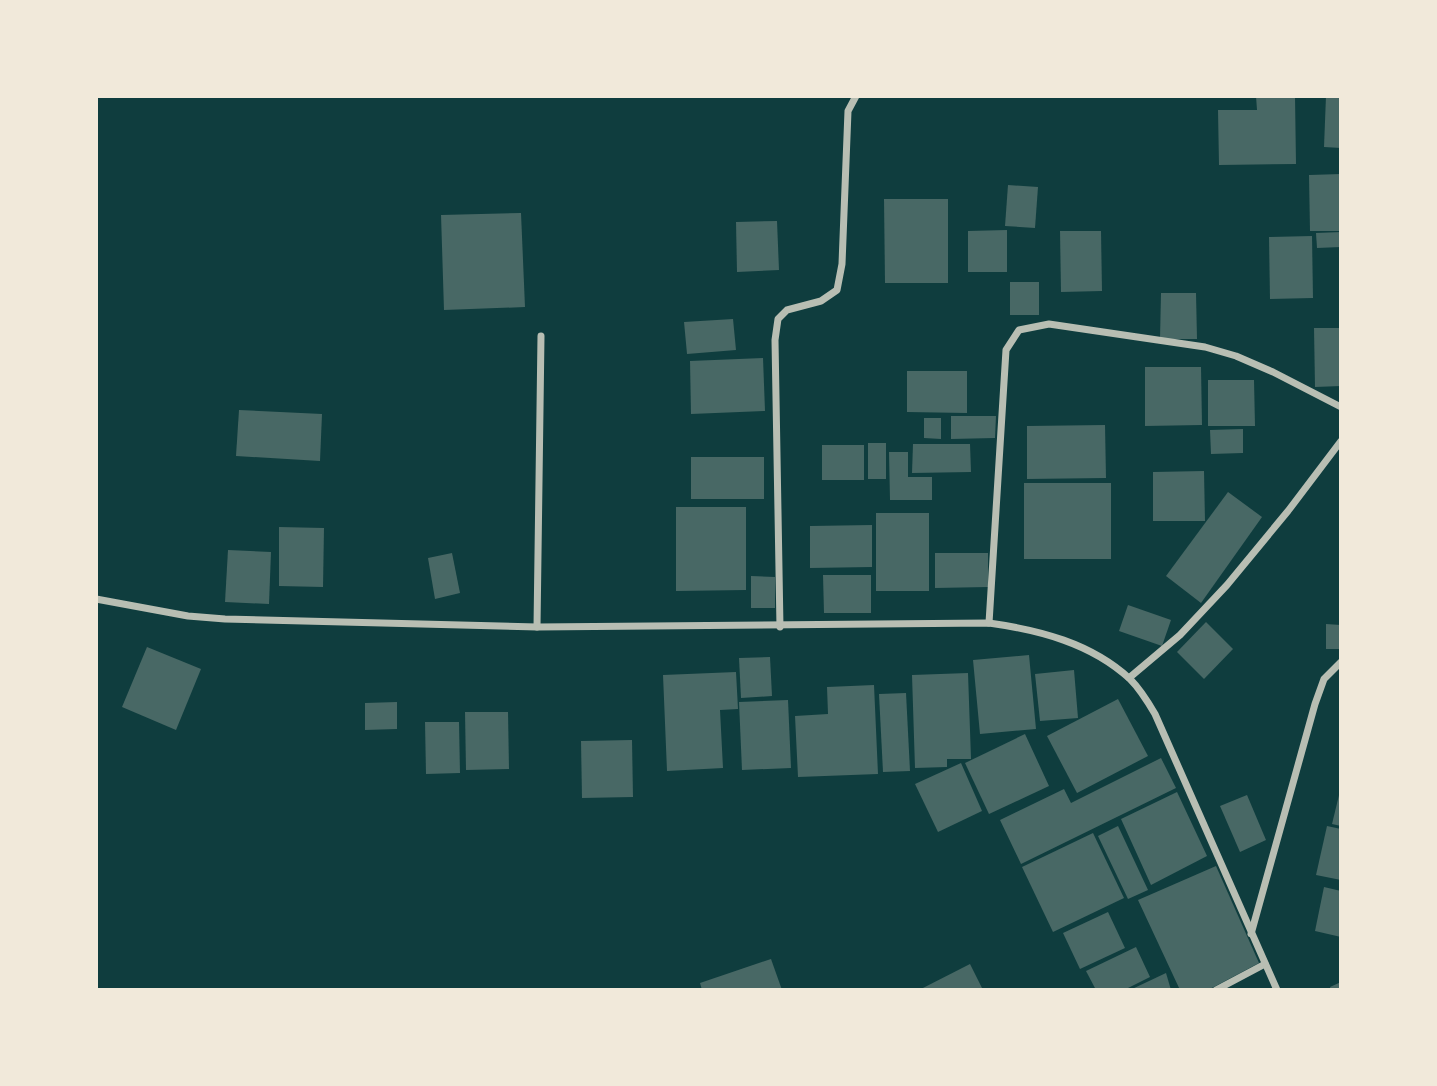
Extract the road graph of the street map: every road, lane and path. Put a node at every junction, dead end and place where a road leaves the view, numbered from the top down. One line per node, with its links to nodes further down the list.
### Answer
1 (856, 96): 8 (street)
2 (541, 337): 7 (street)
3 (1341, 407): 6 (street)
4 (1341, 441): 10 (street)
5 (96, 599): 7 (street)
6 (989, 623): 8 (street); 10 (street)
7 (537, 627): 8 (street)
8 (780, 627)
9 (1341, 662): 11 (street)
10 (1129, 678): 11 (street)
11 (1251, 934): 12 (street)
12 (1265, 964): 13 (street); 14 (street)
13 (1216, 990)
14 (1277, 990)

